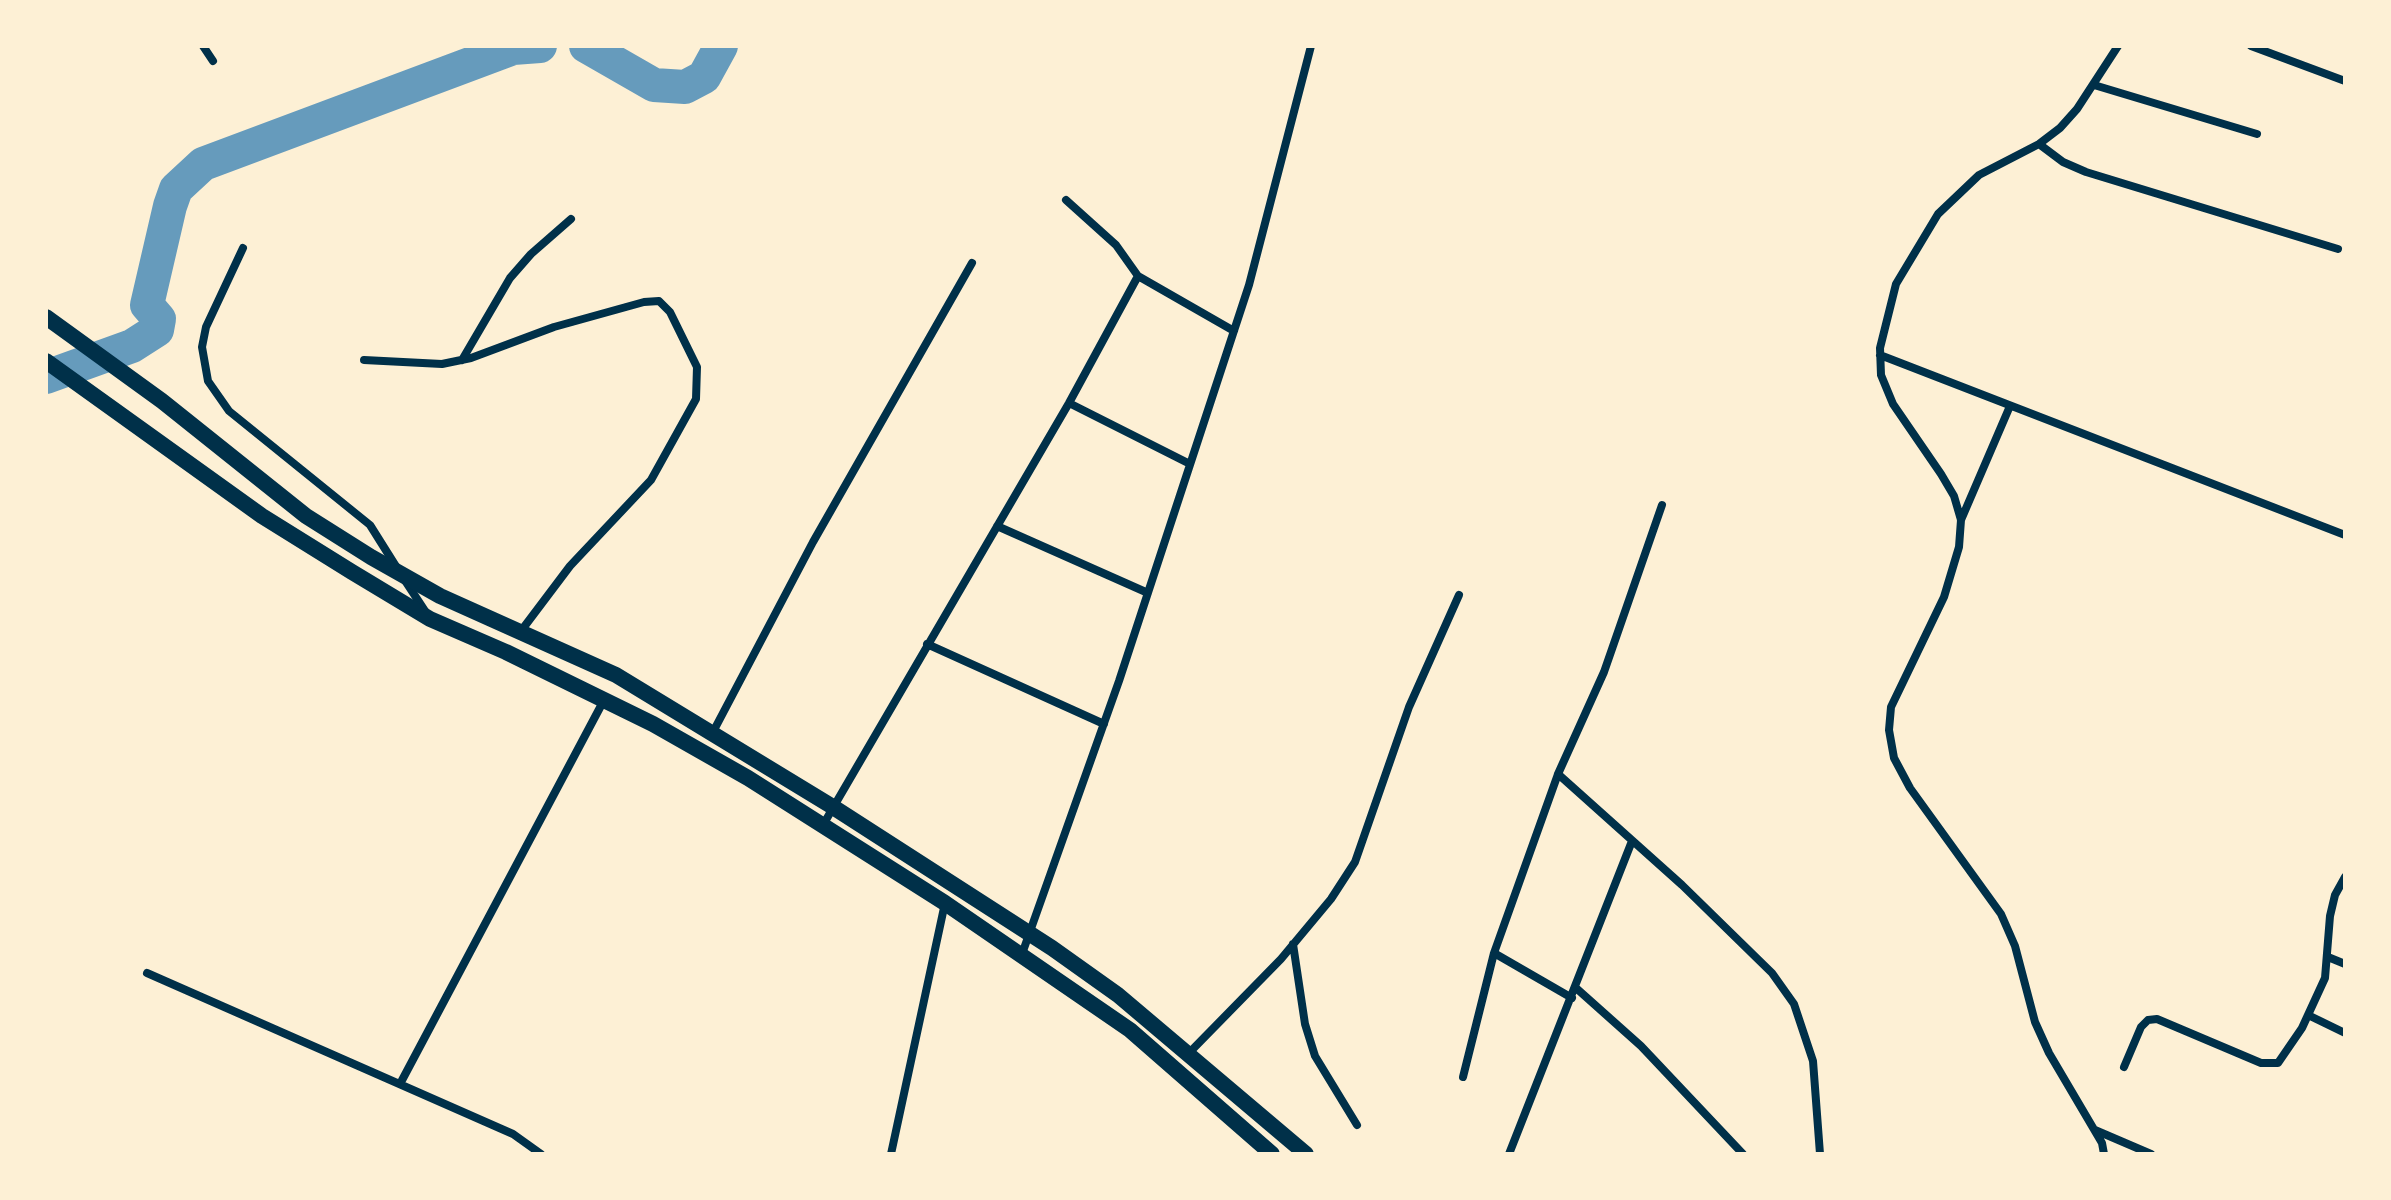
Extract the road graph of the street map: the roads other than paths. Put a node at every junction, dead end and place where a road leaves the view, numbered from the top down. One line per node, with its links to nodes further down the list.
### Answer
1 (203, 46): 5 (street)
2 (1311, 46): 17 (street)
3 (2118, 46): 7 (street)
4 (2251, 46): 6 (street)
5 (213, 61)
6 (2345, 81)
7 (2094, 85): 8 (street); 9 (street)
8 (2257, 134)
9 (2039, 144): 13 (street); 18 (street)
10 (1066, 200): 15 (street)
11 (571, 219): 20 (street)
12 (243, 248): 29 (street)
13 (2338, 249)
14 (972, 263): 37 (street)
15 (1138, 276): 17 (street); 22 (street)
16 (46, 317): 29 (main road)
17 (1234, 331): 24 (street)
18 (1880, 355): 23 (street); 26 (street)
19 (364, 360): 20 (street)
20 (462, 360): 33 (street)
21 (46, 361): 32 (main road)
22 (1069, 403): 24 (street); 27 (street)
23 (2010, 406): 26 (street); 28 (street)
24 (1190, 464): 30 (street)
25 (1662, 505): 38 (street)
26 (1961, 520): 60 (street)
27 (997, 526): 30 (street); 34 (street)
28 (2345, 535)
29 (401, 575): 32 (street); 33 (main road)
30 (1148, 593): 36 (street)
31 (1459, 595): 45 (street)
32 (430, 619): 35 (main road)
33 (521, 631): 37 (main road)
34 (927, 644): 36 (street); 39 (street)
35 (604, 700): 40 (main road); 58 (street)
36 (1104, 724): 44 (street)
37 (713, 732): 39 (main road)
38 (1558, 774): 41 (street); 46 (street)
39 (833, 807): 40 (street); 44 (main road)
40 (822, 825): 43 (main road)
41 (1632, 841): 51 (street); 67 (street)
42 (2345, 877): 48 (street)
43 (945, 903): 47 (main road); 62 (street)
44 (1029, 933): 47 (street); 55 (main road)
45 (1293, 944): 55 (street); 59 (street)
46 (1494, 953): 52 (street); 57 (street)
47 (1022, 954): 63 (main road)
48 (2328, 957): 49 (street); 53 (street)
49 (2345, 964)
50 (147, 973): 58 (street)
51 (1576, 988): 52 (street); 66 (street)
52 (1572, 998): 65 (street)
53 (2308, 1015): 54 (street); 56 (street)
54 (2345, 1033)
55 (1189, 1053): 64 (main road)
56 (2124, 1067)
57 (1463, 1077)
58 (400, 1084): 61 (street)
59 (1357, 1125)
60 (2095, 1130): 68 (street); 69 (street)
61 (541, 1154)
62 (891, 1154)
63 (1272, 1154)
64 (1306, 1154)
65 (1509, 1154)
66 (1743, 1154)
67 (1820, 1154)
68 (2104, 1154)
69 (2151, 1154)

